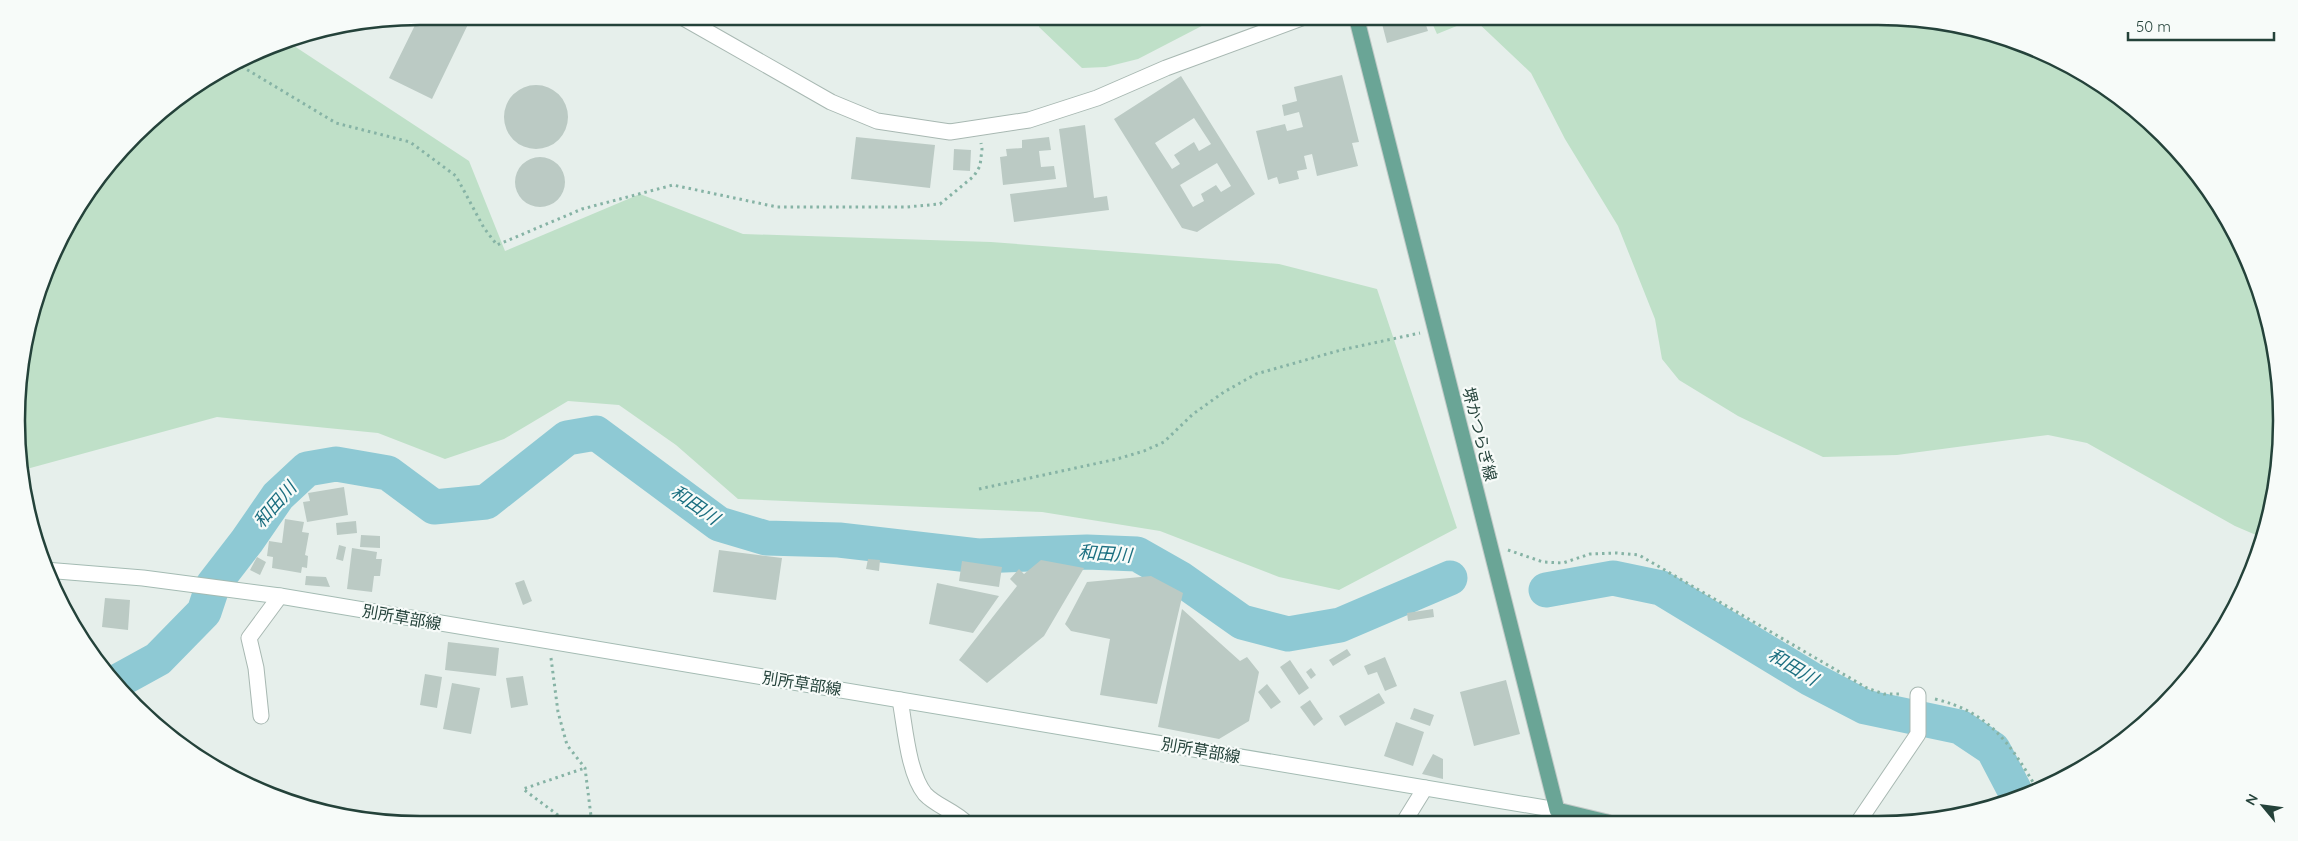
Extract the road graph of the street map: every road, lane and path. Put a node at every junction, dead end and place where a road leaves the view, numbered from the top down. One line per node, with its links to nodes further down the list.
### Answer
1 (696, 25): 5 (main road)
2 (1283, 25): 5 (main road)
3 (1358, 25): 6 (main road, 堺かつらぎ線)
4 (243, 67): 5 (path)
5 (978, 128)
6 (1435, 330): 7 (path); 8 (main road, 堺かつらぎ線)
7 (979, 488)
8 (1489, 543): 12 (path); 18 (main road, 堺かつらぎ線)
9 (55, 571): 10 (main road, 別所草部線)
10 (280, 596): 11 (main road, 別所草部線); 14 (main road)
11 (548, 641): 13 (main road, 別所草部線); 15 (path)
12 (1918, 695): 16 (path); 24 (main road)
13 (900, 700): 17 (main road, 別所草部線); 21 (main road)
14 (261, 716)
15 (585, 768): 19 (path); 20 (path)
16 (2033, 784)
17 (1425, 788): 18 (main road, 別所草部線); 22 (main road)
18 (1557, 810): 23 (main road)
19 (559, 816)
20 (591, 816)
21 (959, 816)
22 (1408, 816)
23 (1582, 816)
24 (1862, 816)

